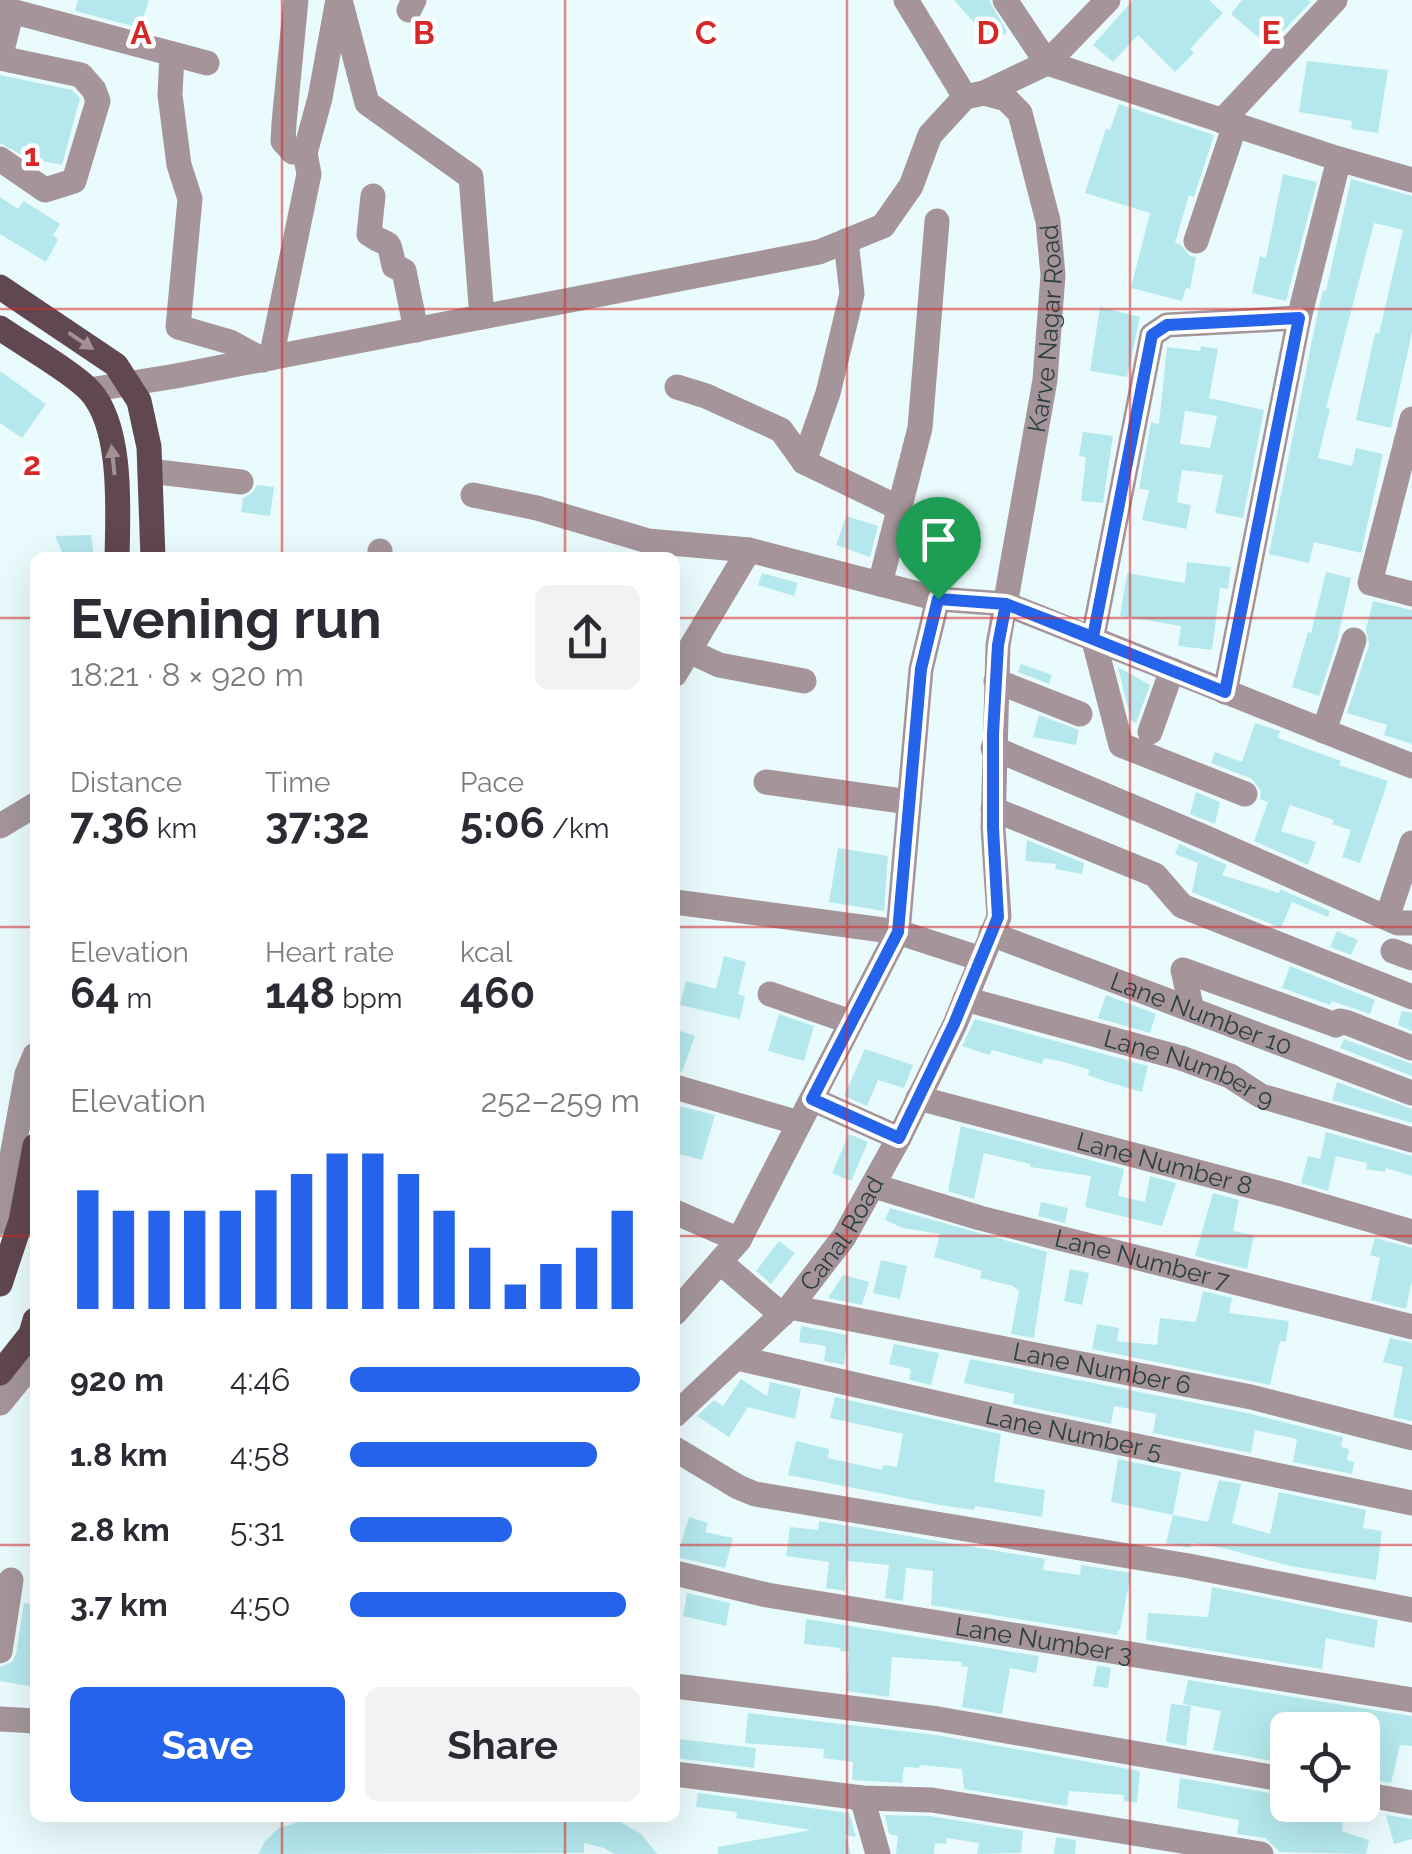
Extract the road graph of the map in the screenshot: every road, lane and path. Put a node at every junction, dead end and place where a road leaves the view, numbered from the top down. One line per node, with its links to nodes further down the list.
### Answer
1 (296, 0): 16 (street)
2 (339, 0): 16 (street); 25 (street)
3 (906, 0): 14 (street)
4 (1004, 0): 12 (street)
5 (1085, 0): 9 (street)
6 (1108, 0): 9 (street)
7 (1335, 0): 15 (street)
8 (6, 9): 10 (street); 11 (street)
9 (1080, 29): 12 (street)
10 (172, 54): 13 (street); 29 (street)
11 (0, 59): 17 (street)
12 (1047, 62): 14 (street); 15 (street)
13 (207, 63)
14 (974, 95): 22 (street); 45 (street, Karve Nagar Road)
15 (1228, 123): 18 (street); 23 (street)
16 (305, 153): 29 (street)
17 (0, 159)
18 (1339, 160): 19 (street); 26 (street)
19 (1412, 180)
20 (373, 196): 28 (street)
21 (936, 221): 38 (street)
22 (846, 241): 25 (street); 34 (street)
23 (1196, 241)
24 (0, 287): 30 (main road, one-way to 30)
25 (482, 318): 28 (street)
26 (1299, 318): 46 (street); 53 (street)
27 (0, 328): 32 (main road)
28 (416, 330): 29 (street)
29 (267, 359): 30 (street)
30 (127, 382): 32 (street); 35 (main road)
31 (677, 388): 34 (street)
32 (90, 390): 40 (main road, one-way to 32)
33 (1412, 420): 43 (street)
34 (804, 462): 38 (street)
35 (150, 471): 36 (street); 41 (main road)
36 (241, 482)
37 (474, 495): 39 (street)
38 (899, 508): 42 (street)
39 (748, 550): 42 (street); 48 (street)
40 (118, 552)
41 (153, 552)
42 (880, 584): 44 (street)
43 (1412, 594)
44 (938, 599): 45 (street); 61 (street)
45 (1006, 604): 46 (street); 52 (street, Canal Road)
46 (1093, 637): 50 (street); 60 (street)
47 (1354, 640): 55 (street)
48 (689, 651): 49 (street); 51 (street)
49 (680, 666)
50 (1172, 670): 53 (street); 56 (street)
51 (804, 681)
52 (996, 682): 54 (street); 57 (street, Canal Road)
53 (1225, 692): 55 (street)
54 (1080, 714)
55 (1324, 730): 58 (street)
56 (1150, 732)
57 (993, 748): 63 (street, Canal Road); 67 (street)
58 (1412, 766)
59 (766, 782): 61 (street)
60 (1245, 794)
61 (909, 802): 68 (street)
62 (30, 808): 64 (street)
63 (993, 809): 69 (street, Canal Road); 72 (street)
64 (0, 826)
65 (1412, 844): 67 (street)
66 (680, 903): 68 (street)
67 (1400, 921)
68 (898, 932): 70 (street); 75 (street)
69 (992, 934): 70 (street, Canal Road); 74 (street, Lane Number 10)
70 (982, 959): 73 (street, Canal Road)
71 (770, 994): 75 (street)
72 (1412, 997)
73 (965, 1000): 80 (street, Canal Road); 84 (street, Lane Number 9)
74 (1192, 1010): 76 (street); 79 (street, Lane Number 10)
75 (852, 1022): 81 (street)
76 (1412, 1048)
77 (30, 1067): 88 (street)
78 (680, 1087): 82 (street)
79 (1412, 1093)
80 (918, 1098): 83 (street, Canal Road); 89 (street, Lane Number 8)
81 (812, 1099): 82 (street); 83 (street)
82 (799, 1123): 90 (street)
83 (899, 1138): 86 (street, Canal Road)
84 (1412, 1140)
85 (30, 1173): 92 (main road)
86 (874, 1186): 94 (street, Canal Road); 95 (street, Lane Number 7)
87 (680, 1214): 90 (street)
88 (0, 1222)
89 (1412, 1232)
90 (738, 1240): 91 (street)
91 (720, 1262): 93 (street); 94 (street)
92 (0, 1284)
93 (680, 1307)
94 (786, 1311): 97 (street, Canal Road); 102 (street, Lane Number 6)
95 (1412, 1327)
96 (30, 1331): 99 (main road)
97 (737, 1358): 101 (street, Canal Road); 104 (street, Lane Number 5)
98 (30, 1366): 100 (street)
99 (0, 1373)
100 (0, 1403)
101 (680, 1410)
102 (1412, 1438)
103 (680, 1453): 107 (street)
104 (1412, 1503)
105 (680, 1575): 110 (street, Lane Number 3)
106 (15, 1580): 108 (street)
107 (1412, 1610)
108 (0, 1651)
109 (680, 1687): 114 (street)
110 (1412, 1700)
111 (0, 1719): 112 (street)
112 (30, 1721)
113 (680, 1775): 116 (street)
114 (1270, 1777)
115 (1380, 1797): 117 (street)
116 (862, 1798): 118 (street); 119 (street)
117 (1412, 1803)
118 (878, 1854)
119 (1261, 1854)

